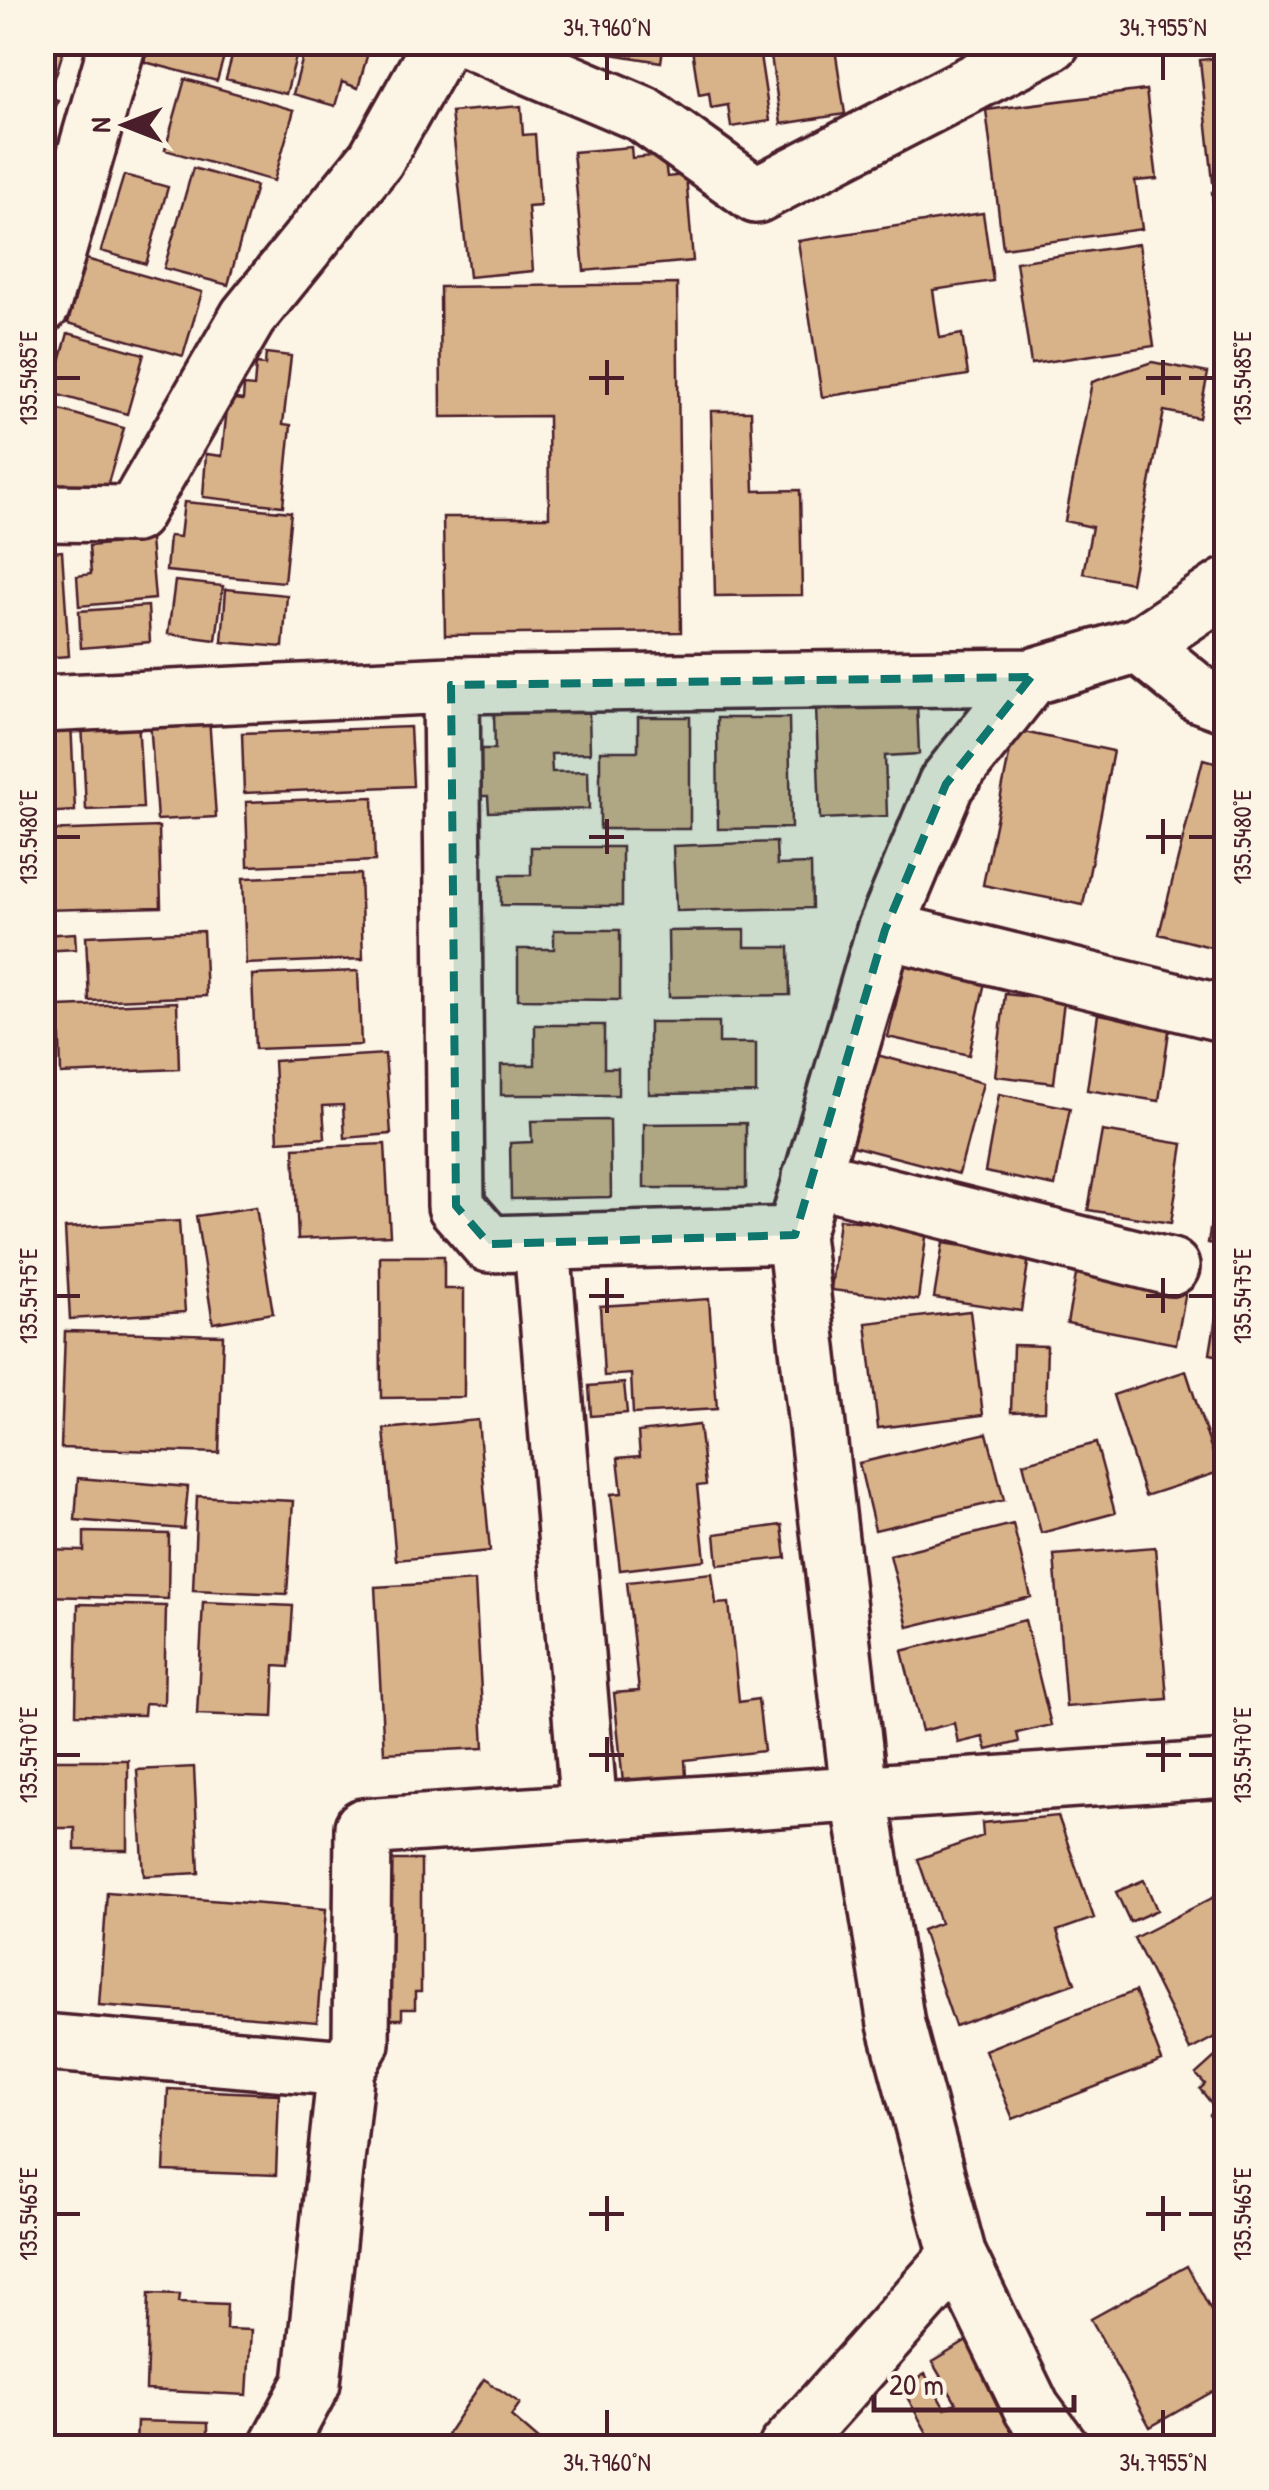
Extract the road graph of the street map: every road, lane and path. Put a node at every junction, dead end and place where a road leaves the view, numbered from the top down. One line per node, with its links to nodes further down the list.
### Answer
1 (118, 42): 5 (street)
2 (442, 42): 6 (street)
3 (473, 42): 4 (street)
4 (1052, 42)
5 (42, 304)
6 (42, 513)
7 (1226, 587): 8 (street)
8 (1138, 645): 9 (street); 12 (street)
9 (1030, 677): 10 (street); 13 (street)
10 (451, 686): 11 (street); 17 (street)
11 (42, 704)
12 (1226, 704)
13 (885, 930): 14 (street); 15 (street)
14 (1226, 1014)
15 (811, 1178): 16 (street); 18 (street)
16 (795, 1235): 17 (street); 20 (street)
17 (542, 1246): 21 (street)
18 (1171, 1266)
19 (1226, 1769): 20 (street)
20 (859, 1791): 21 (street); 24 (street)
21 (589, 1811): 23 (street)
22 (42, 2042): 23 (street)
23 (346, 2068): 25 (street)
24 (958, 2256): 26 (street); 27 (street)
25 (277, 2448)
26 (787, 2448)
27 (1061, 2448)

